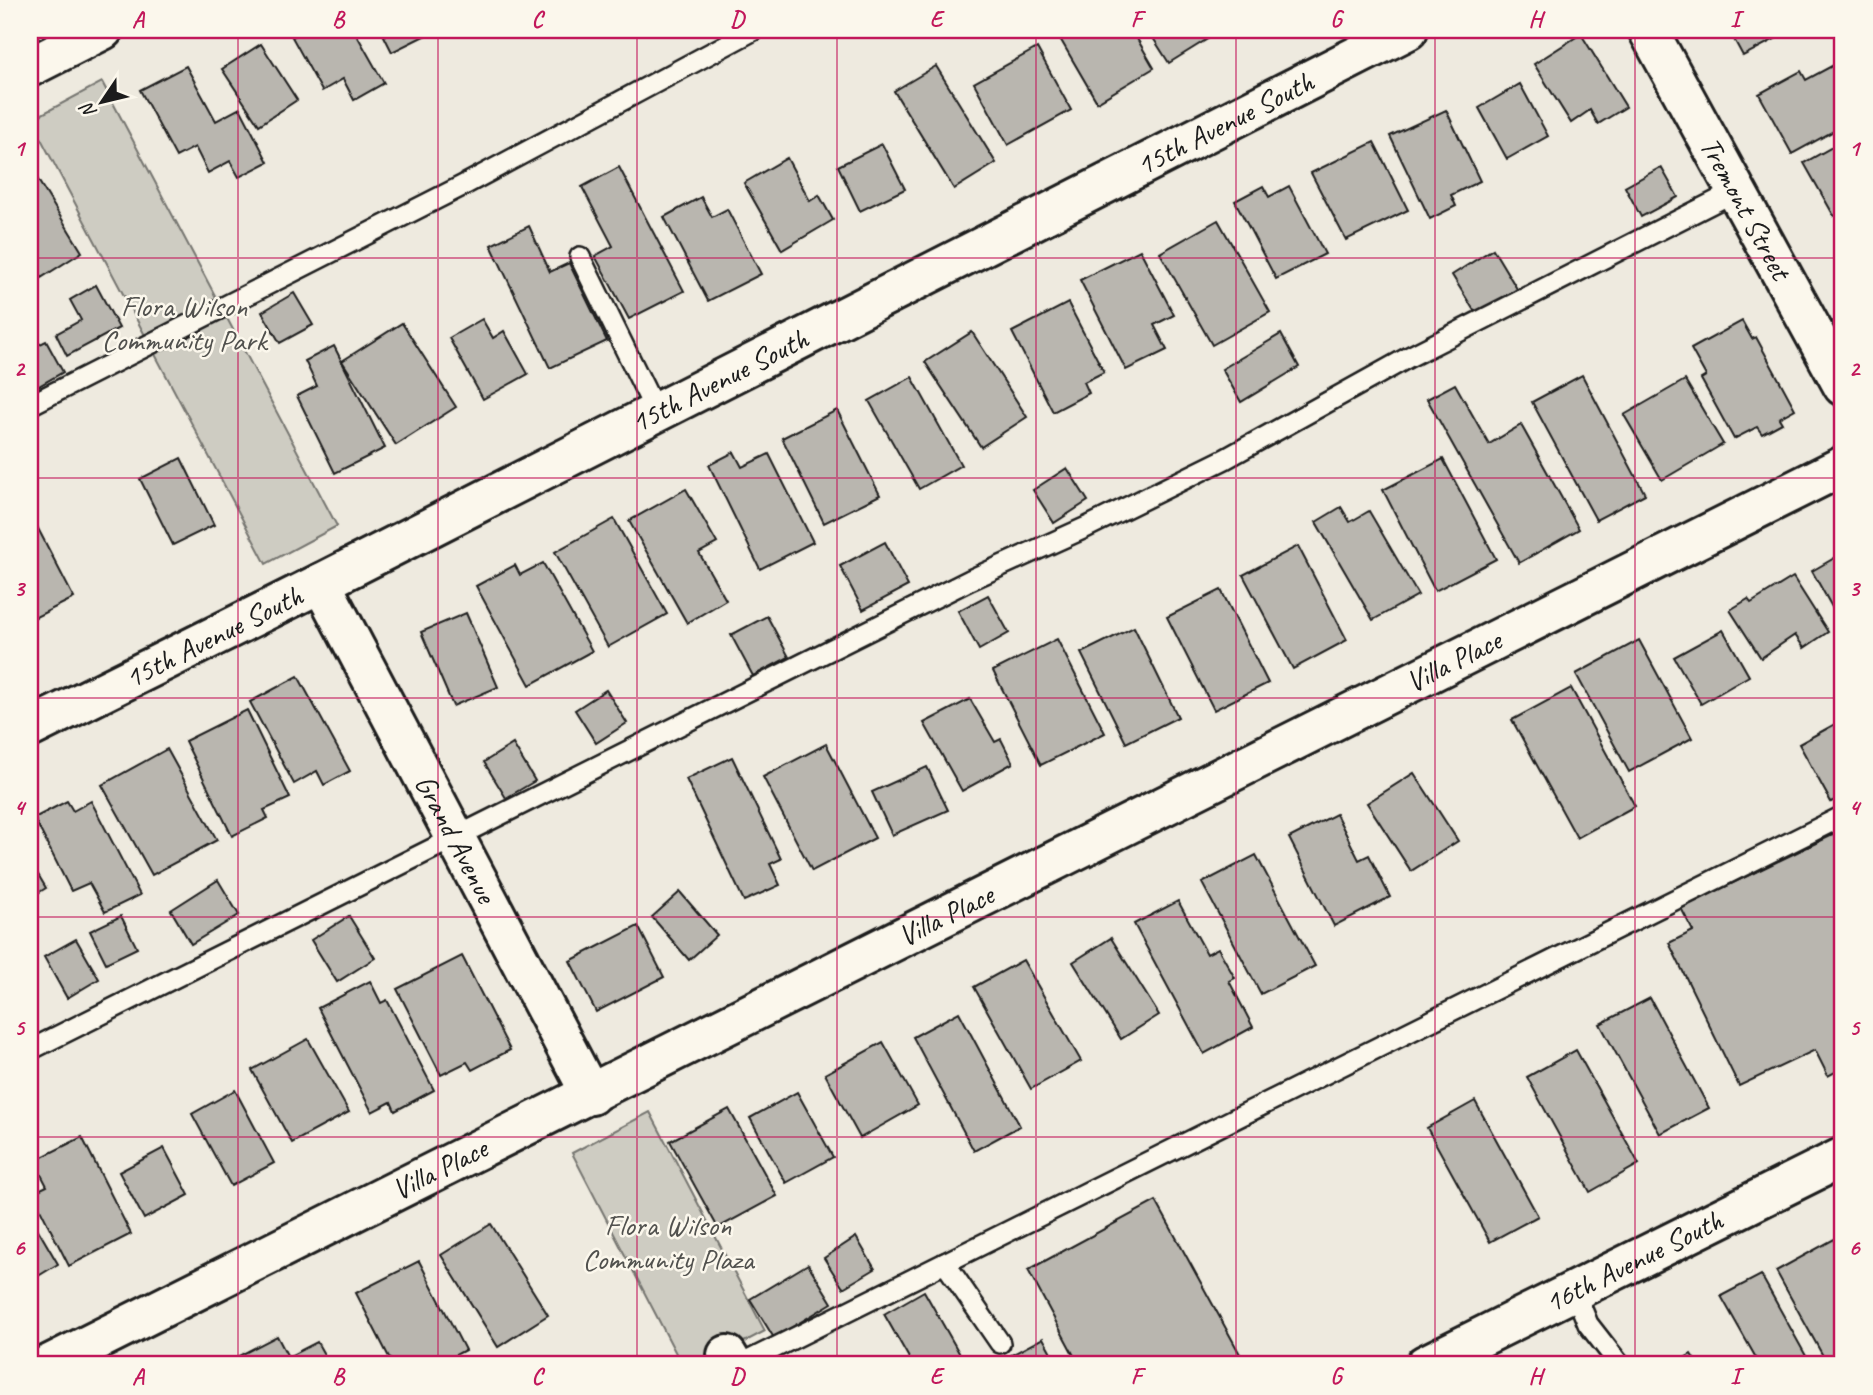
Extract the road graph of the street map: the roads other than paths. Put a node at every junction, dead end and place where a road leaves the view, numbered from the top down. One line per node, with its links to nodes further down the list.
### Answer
1 (103, 30): 5 (street)
2 (754, 30): 9 (lane)
3 (1408, 30): 10 (street, 15th Avenue South)
4 (1647, 30): 6 (street, Tremont Street)
5 (30, 67)
6 (1736, 191): 8 (street, Tremont Street); 15 (lane)
7 (580, 257): 10 (lane)
8 (1843, 386)
9 (30, 405)
10 (656, 412): 12 (street, 15th Avenue South)
11 (1843, 466): 17 (street, Villa Place)
12 (321, 583): 13 (street, 15th Avenue South); 15 (street, Grand Avenue)
13 (30, 729)
14 (1843, 816): 19 (lane)
15 (456, 839): 16 (lane); 17 (street, Grand Avenue)
16 (30, 1050)
17 (591, 1094): 24 (street, Villa Place)
18 (1843, 1157): 20 (street, 16th Avenue South)
19 (945, 1263): 21 (lane); 23 (lane)
20 (1575, 1292): 22 (street, 16th Avenue South); 26 (lane)
21 (1000, 1343)
22 (1468, 1356): 25 (street, 16th Avenue South)
23 (733, 1362)
24 (48, 1365)
25 (1425, 1365)
26 (1620, 1365)

